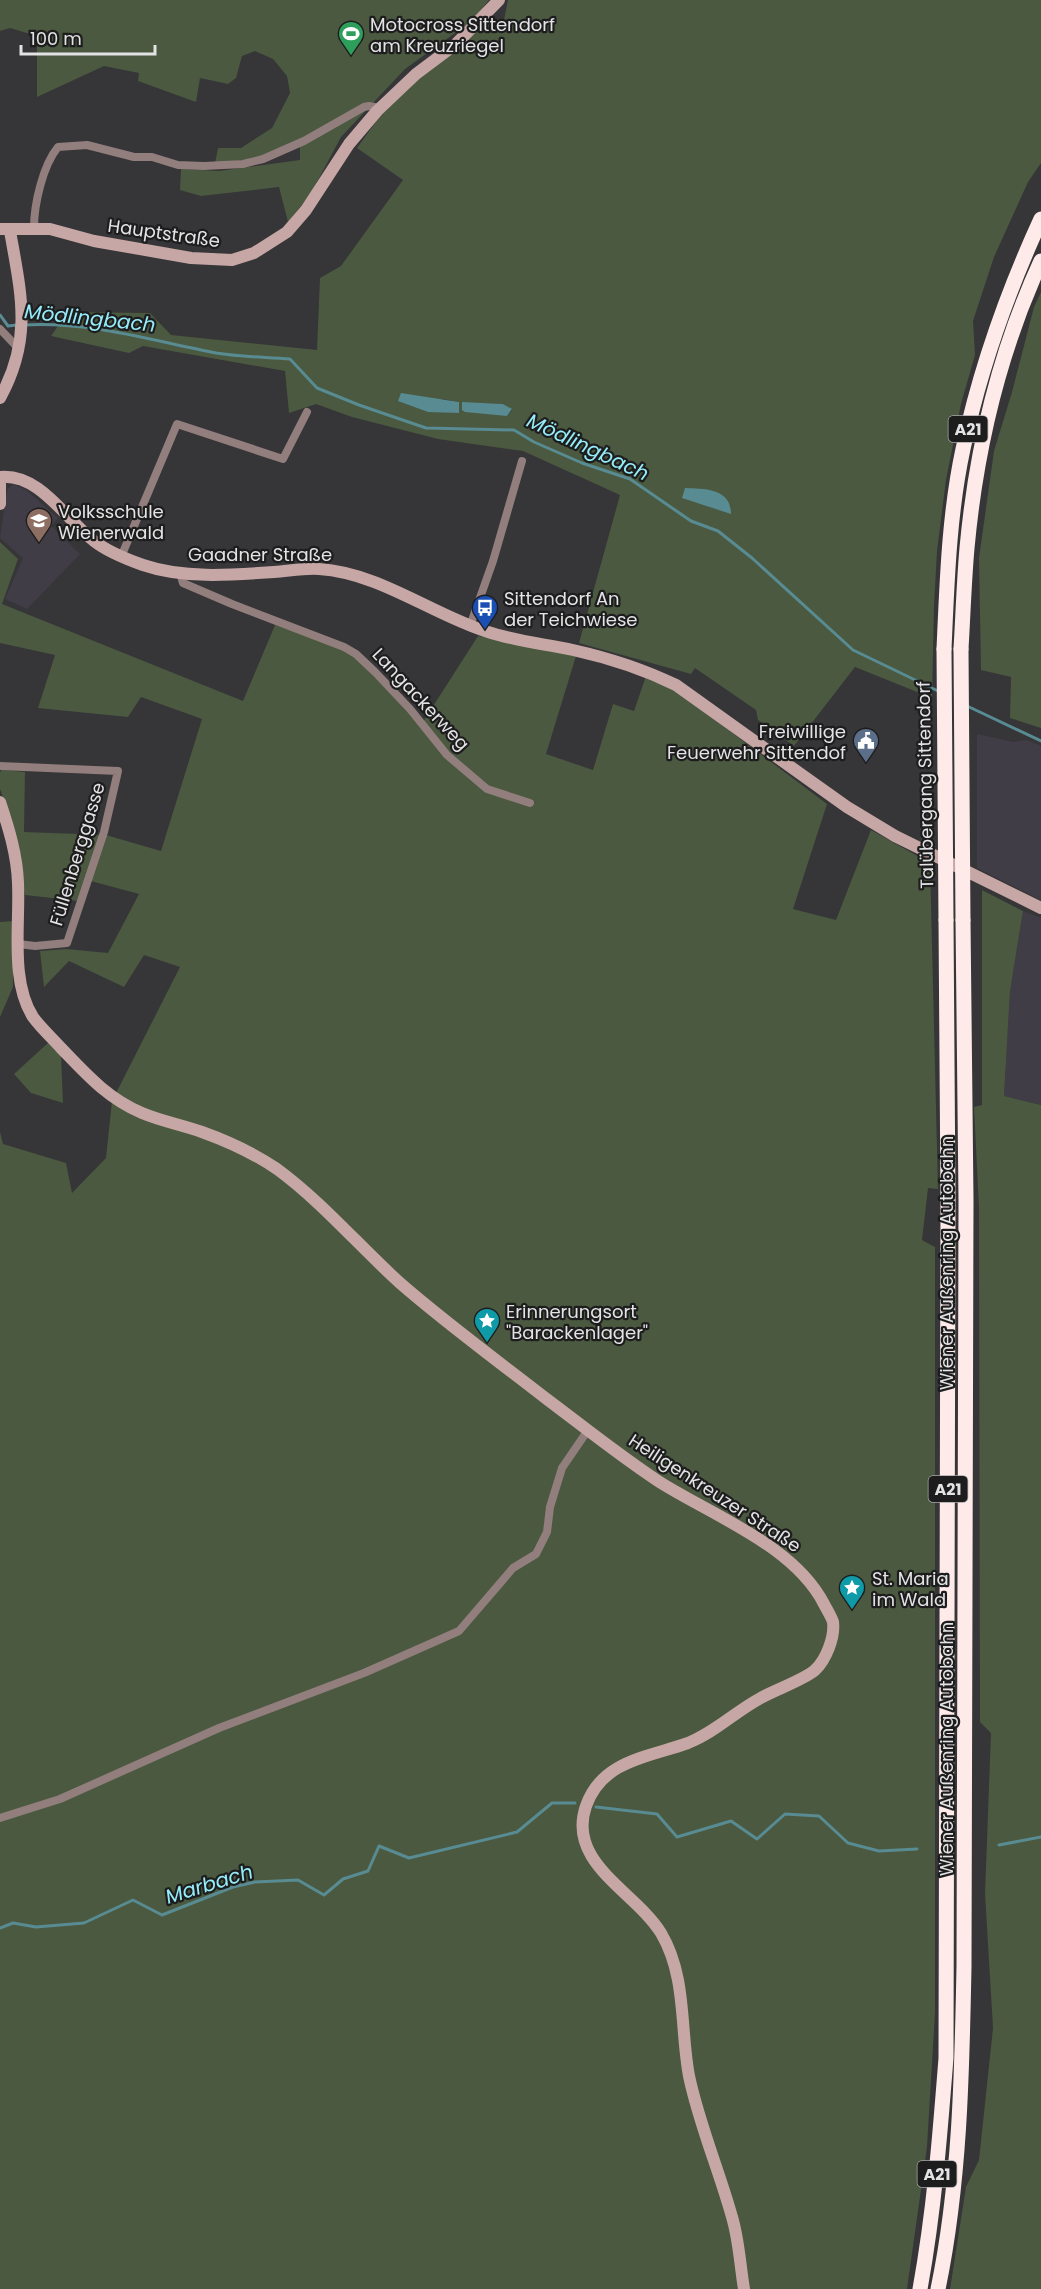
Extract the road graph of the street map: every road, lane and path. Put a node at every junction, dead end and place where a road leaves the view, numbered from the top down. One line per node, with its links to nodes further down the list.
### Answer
1 (499, 0): 2 (main road, Hauptstraße)
2 (380, 108): 4 (main road, Hauptstraße); 4 (street)
3 (1041, 219): 22 (highway, Talübergang Sittendorf / A21, bridge)
4 (33, 228): 5 (main road, Hauptstraße)
5 (5, 230): 8 (main road)
6 (1041, 261): 23 (highway, Talübergang Sittendorf / A21, bridge)
7 (0, 329): 8 (street)
8 (19, 350): 9 (main road)
9 (0, 398)
10 (307, 412): 15 (street)
11 (522, 461): 17 (street)
12 (0, 477): 15 (main road, Gaadner Straße)
13 (0, 484): 14 (main road)
14 (0, 504)
15 (121, 557): 16 (main road, Gaadner Straße)
16 (182, 578): 17 (main road, Gaadner Straße); 20 (street, Langackerweg)
17 (470, 626): 21 (main road, Gaadner Straße)
18 (0, 766): 24 (street, Füllenberggasse)
19 (0, 802): 24 (main road, Heiligenkreuzer Straße)
20 (530, 803)
21 (1041, 908)
22 (946, 920): 28 (highway, Wiener Außenring Autobahn / A21)
23 (963, 920): 29 (highway, Wiener Außenring Autobahn / A21)
24 (18, 944): 25 (main road, Heiligenkreuzer Straße)
25 (588, 1430): 26 (street); 27 (main road, Heiligenkreuzer Straße)
26 (0, 1818)
27 (744, 2289)
28 (920, 2289)
29 (938, 2289)

